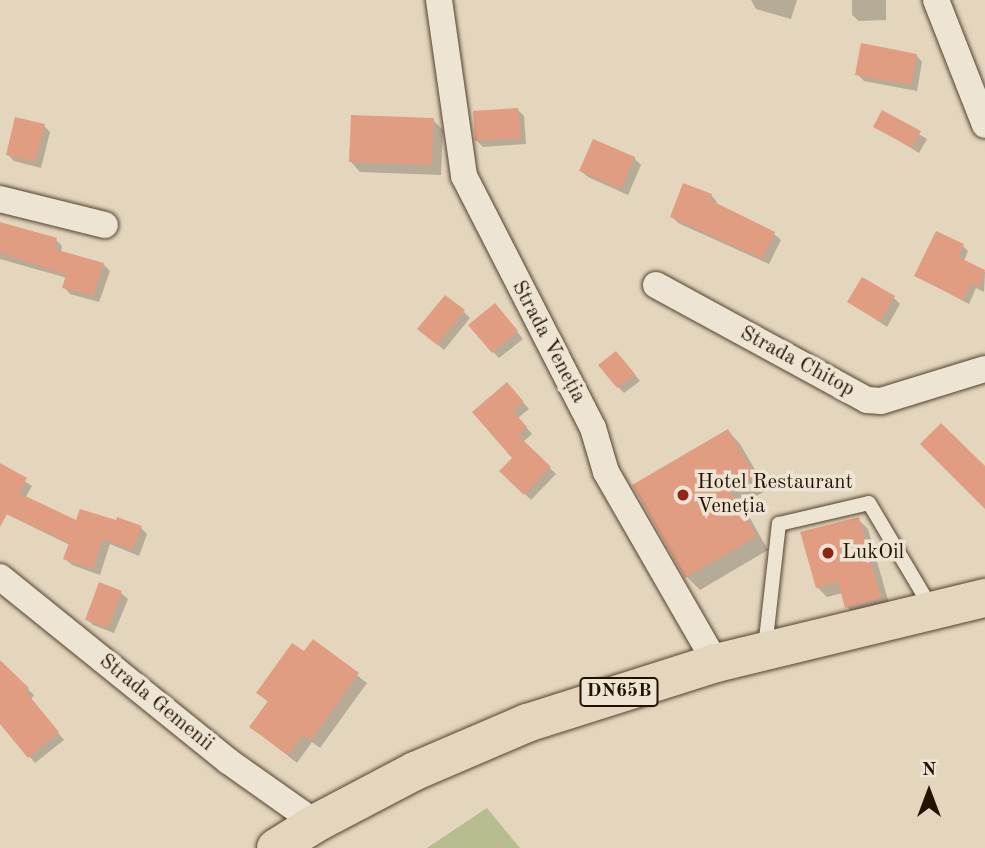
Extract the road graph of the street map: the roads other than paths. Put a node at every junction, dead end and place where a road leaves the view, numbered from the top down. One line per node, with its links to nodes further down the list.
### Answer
1 (439, 0): 12 (street, Strada Veneția)
2 (936, 0): 3 (street)
3 (985, 125)
4 (0, 199): 5 (street)
5 (105, 225)
6 (656, 285): 7 (street, Strada Chitop)
7 (985, 369)
8 (0, 577): 13 (street, Strada Gemenii)
9 (985, 598): 10 (main road, DN65B)
10 (933, 611): 11 (main road, DN65B); 11 (lane)
11 (764, 651): 12 (main road, DN65B)
12 (716, 663): 13 (main road, DN65B)
13 (316, 823): 14 (main road, DN65B)
14 (276, 848)

